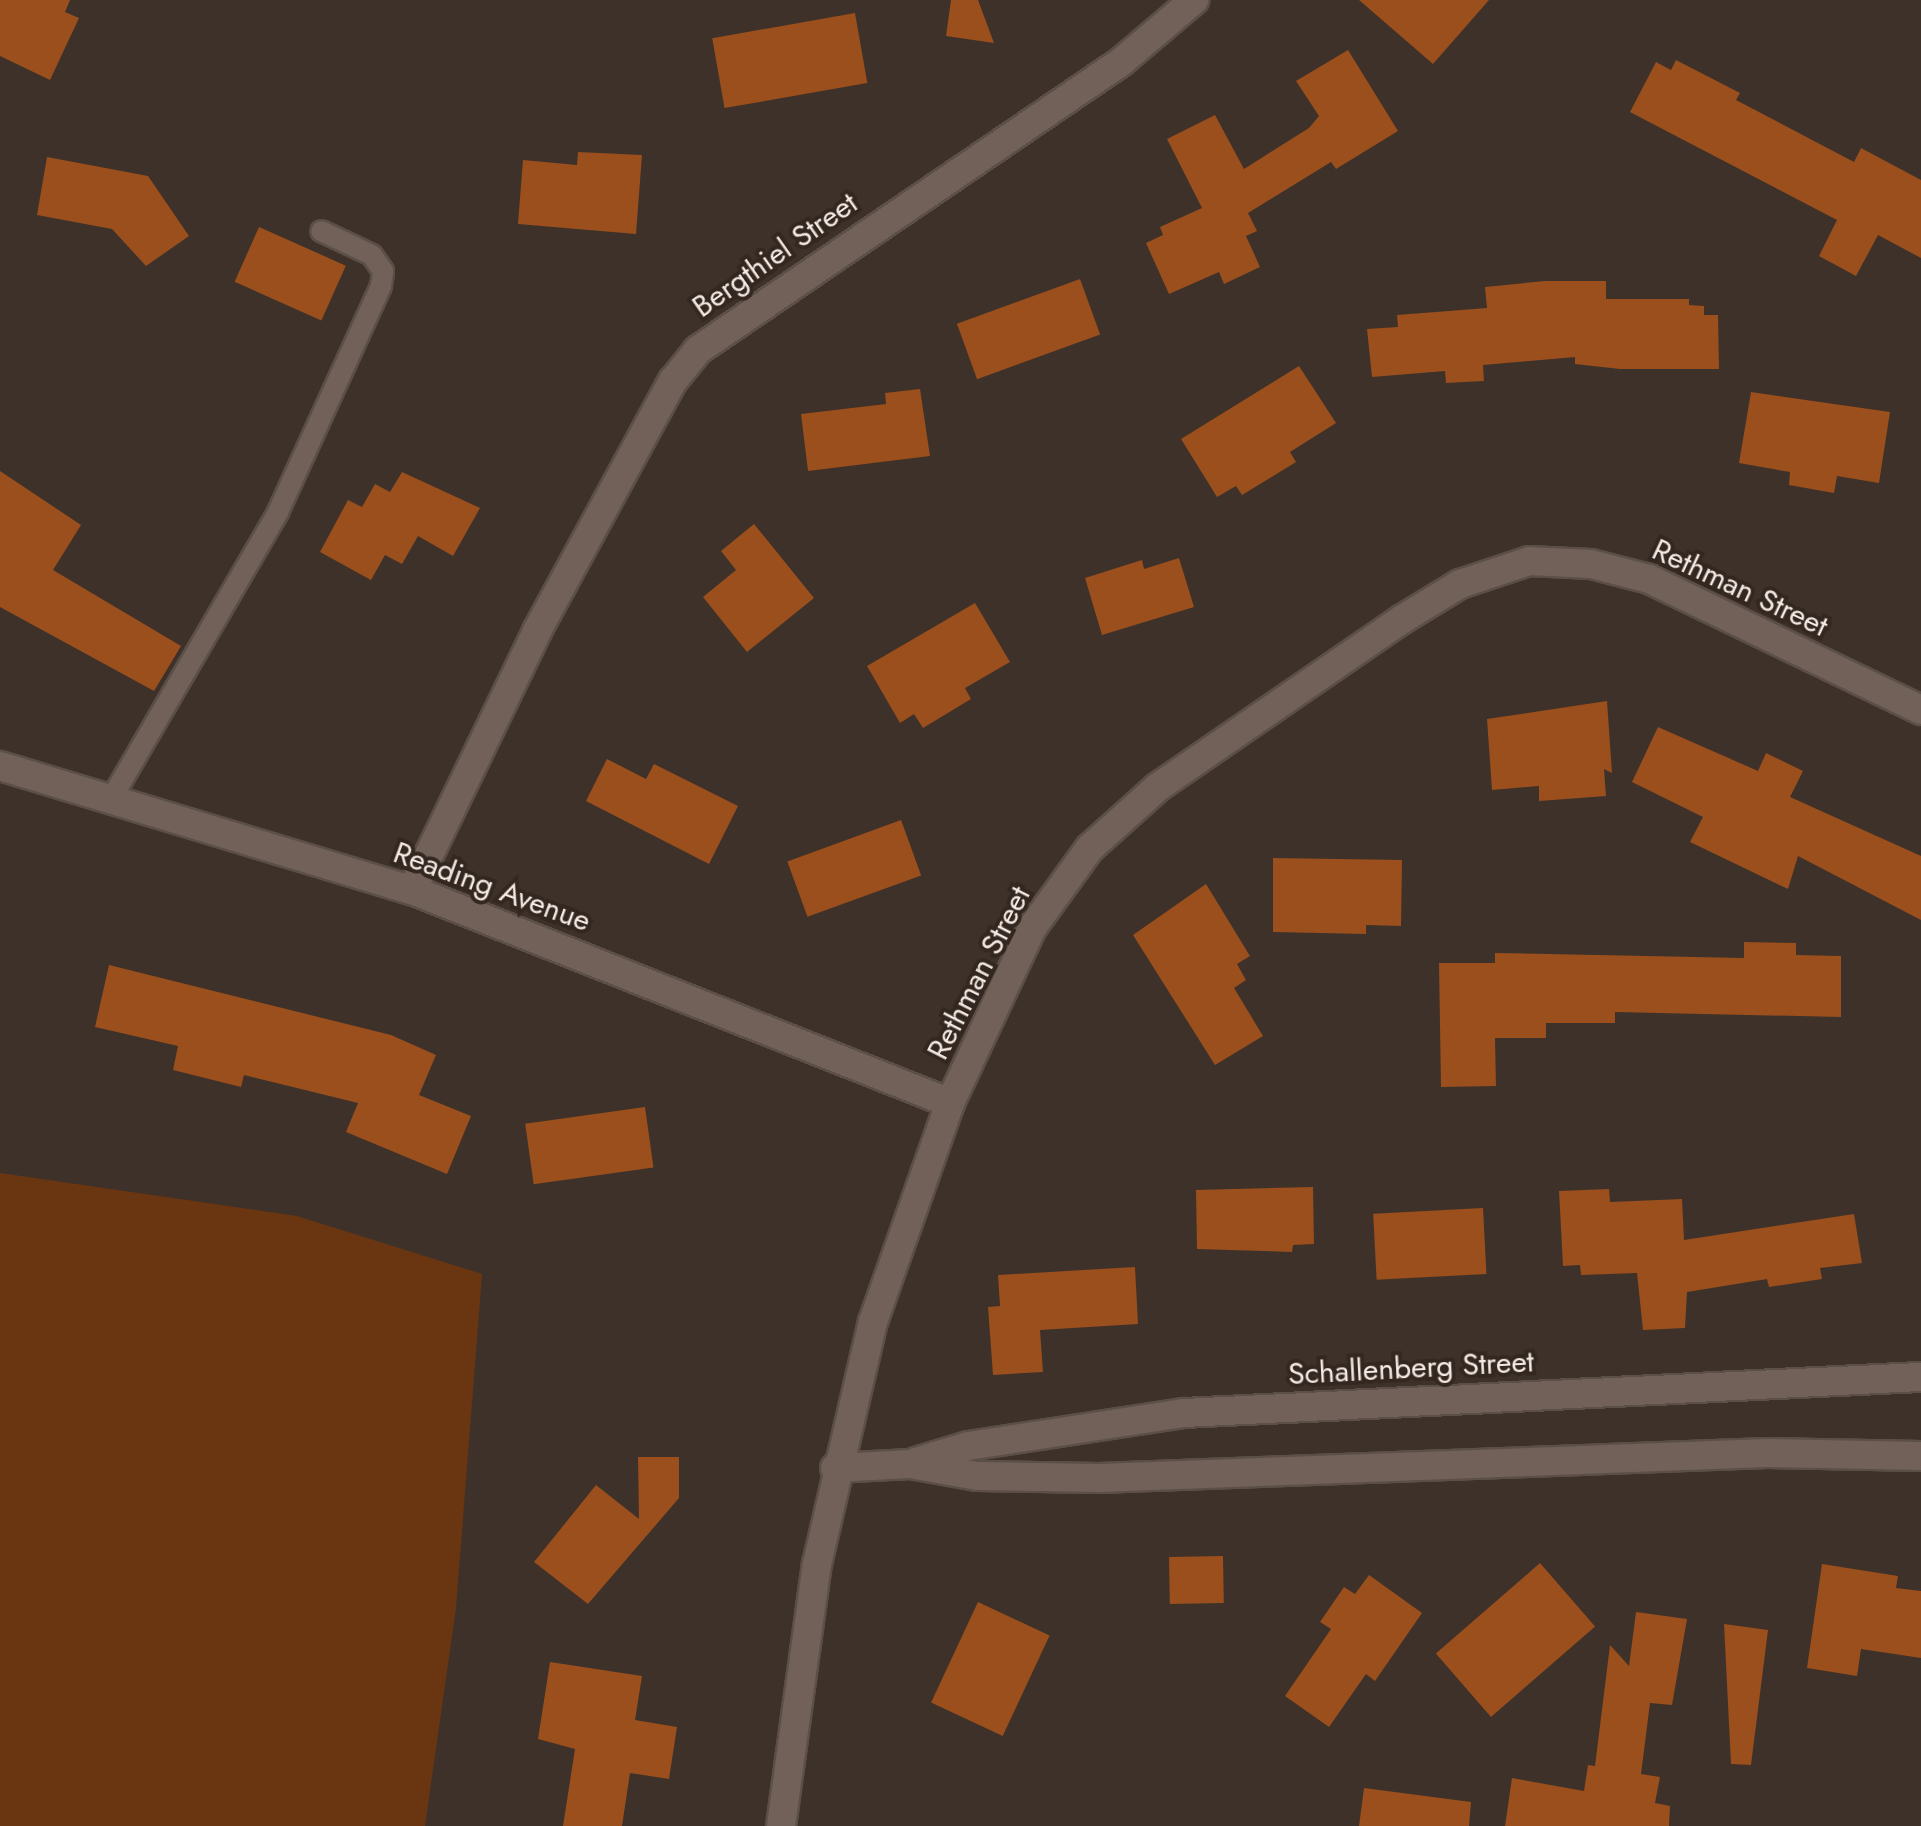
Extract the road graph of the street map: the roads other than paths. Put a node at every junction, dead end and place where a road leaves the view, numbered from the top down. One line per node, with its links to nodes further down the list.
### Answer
1 (1194, 0): 6 (street, Bergthiel Street)
2 (321, 231): 5 (lane)
3 (1921, 710): 7 (street, Rethman Street)
4 (0, 766): 5 (street, Reading Avenue)
5 (110, 800): 6 (street, Reading Avenue)
6 (412, 890): 7 (street, Reading Avenue)
7 (950, 1104): 11 (street, Rethman Street)
8 (1921, 1377): 10 (street, Schallenberg Street)
9 (1921, 1456): 10 (street, Schallenberg Street)
10 (910, 1464): 11 (street, Schallenberg Street)
11 (835, 1468): 12 (street, Rethman Street)
12 (781, 1826)

